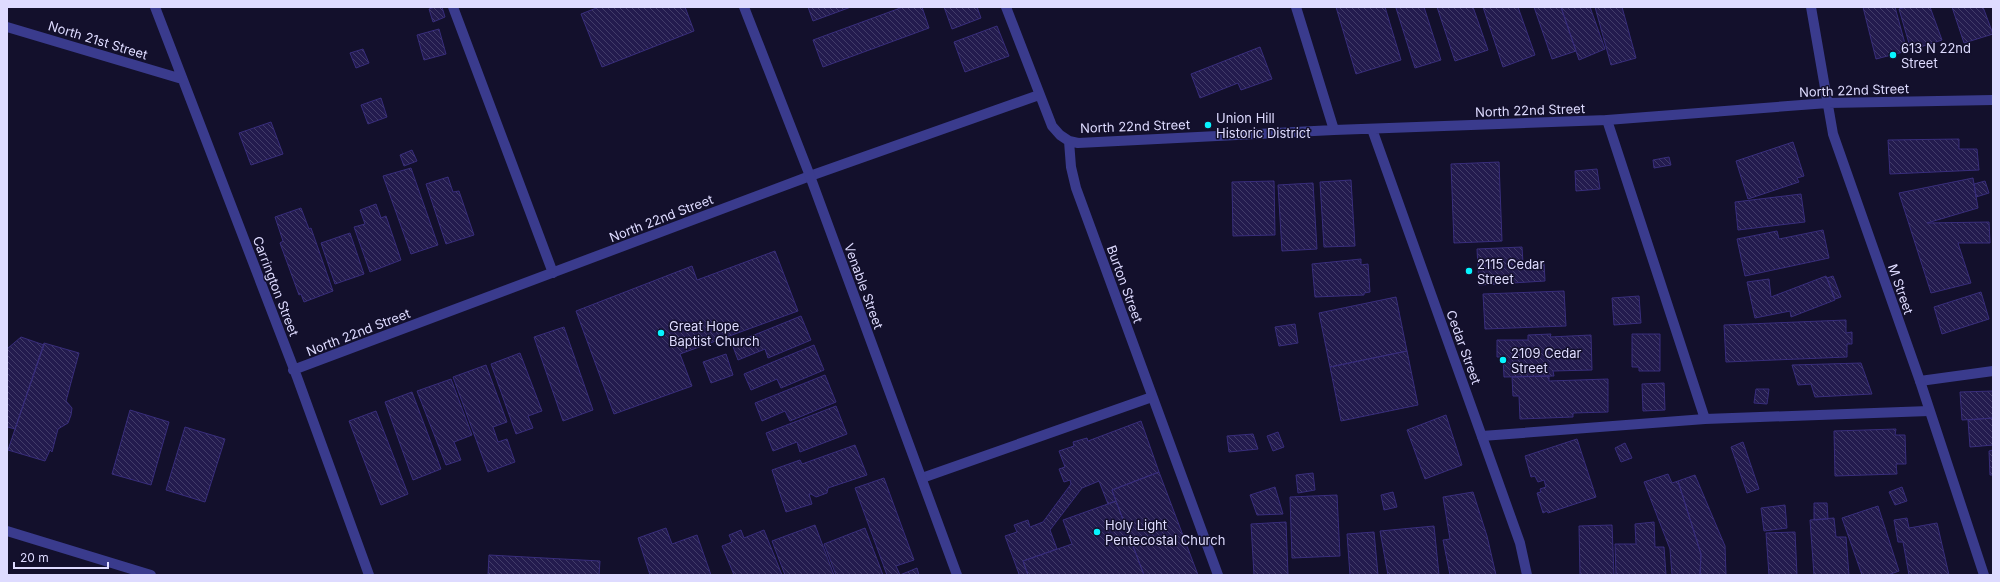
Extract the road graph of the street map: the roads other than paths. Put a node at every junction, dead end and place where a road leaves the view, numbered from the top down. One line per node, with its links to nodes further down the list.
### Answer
1 (156, 7): 8 (street, Carrington Street)
2 (453, 7): 17 (street)
3 (744, 7): 16 (street, Venable Street)
4 (1006, 7): 9 (street)
5 (1296, 7): 13 (street)
6 (1811, 7): 11 (street, M Street)
7 (7, 27): 8 (street, North 21st Street)
8 (182, 79): 18 (street, Carrington Street)
9 (1039, 95): 15 (street); 16 (street, North 22nd Street)
10 (1993, 100): 11 (street, North 22nd Street)
11 (1828, 103): 12 (street, North 22nd Street); 20 (street, M Street)
12 (1607, 120): 14 (street, North 22nd Street); 23 (street)
13 (1334, 130): 14 (street, North 22nd Street); 15 (street, North 22nd Street)
14 (1372, 130): 24 (street, Cedar Street)
15 (1069, 141): 21 (street, Burton Street)
16 (810, 176): 17 (street, North 22nd Street); 25 (street, Venable Street)
17 (553, 272): 18 (street, North 22nd Street)
18 (293, 370): 28 (street, Carrington Street)
19 (1993, 371): 20 (street)
20 (1920, 381): 22 (street, M Street)
21 (1152, 397): 25 (street); 30 (street, Burton Street)
22 (1929, 410): 23 (street); 32 (street, M Street)
23 (1705, 419): 24 (street)
24 (1482, 436): 31 (street, Cedar Street)
25 (922, 478): 29 (street, Venable Street)
26 (7, 531): 27 (street)
27 (151, 575)
28 (369, 575)
29 (957, 575)
30 (1218, 575)
31 (1527, 575)
32 (1984, 575)

